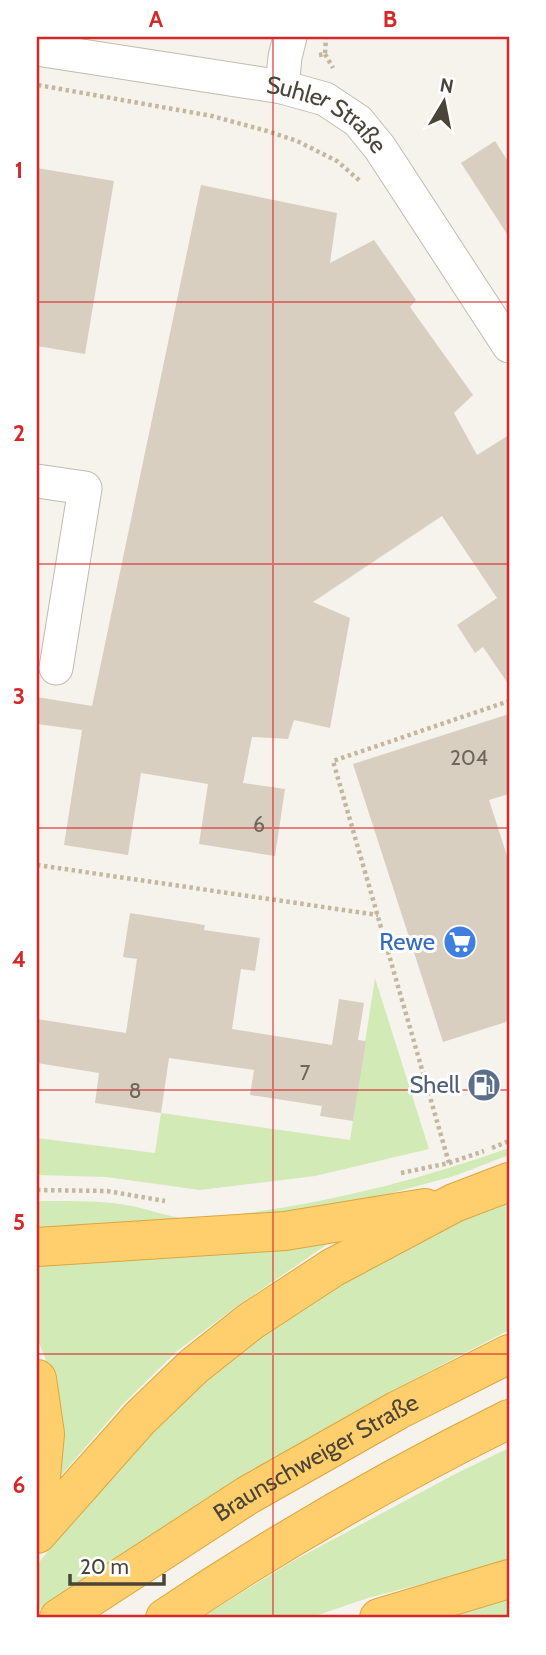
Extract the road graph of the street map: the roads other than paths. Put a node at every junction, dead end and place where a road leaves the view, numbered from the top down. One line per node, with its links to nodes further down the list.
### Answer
1 (290, 37): 3 (street)
2 (37, 49): 3 (street, Suhler Straße)
3 (282, 87): 4 (street, Suhler Straße)
4 (509, 346)
5 (37, 481): 6 (street)
6 (55, 668)
7 (509, 1182): 8 (highway)
8 (454, 1203): 9 (highway); 14 (highway)
9 (37, 1247)
10 (509, 1354): 16 (highway, Braunschweiger Straße)
11 (37, 1380): 13 (highway)
12 (509, 1419): 17 (highway)
13 (37, 1490)
14 (37, 1534)
15 (509, 1579): 18 (highway)
16 (59, 1618)
17 (165, 1618)
18 (379, 1618)

